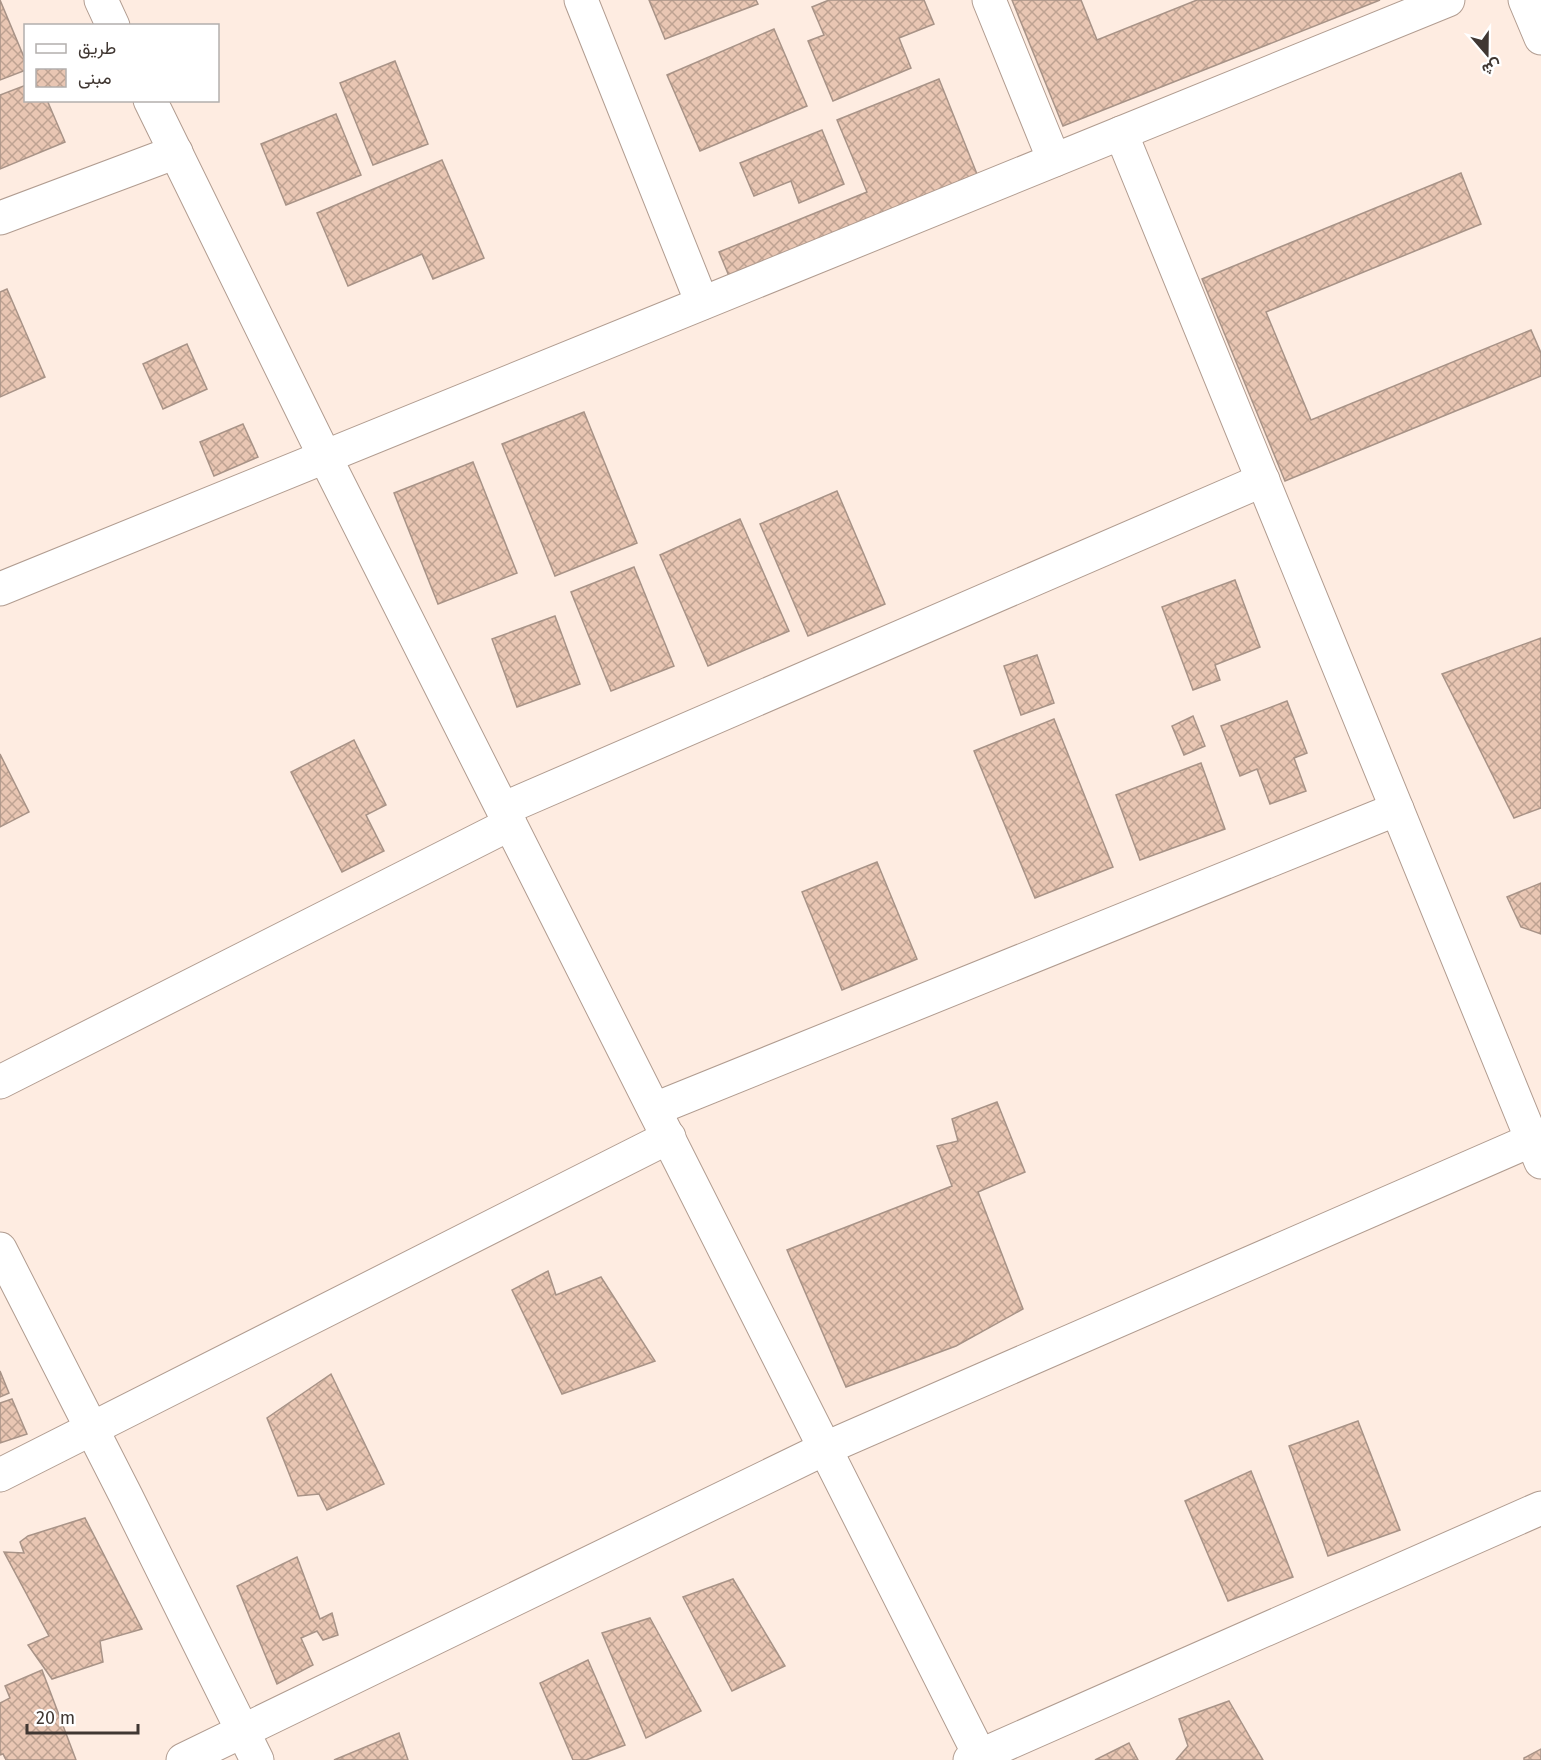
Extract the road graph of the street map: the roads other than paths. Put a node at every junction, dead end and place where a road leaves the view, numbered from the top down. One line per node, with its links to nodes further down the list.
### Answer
1 (101, 0): 6 (street)
2 (581, 0): 13 (street)
3 (989, 0): 11 (street)
4 (1448, 0): 9 (street)
5 (1525, 0): 7 (street)
6 (112, 24)
7 (1541, 38)
8 (151, 102): 10 (street)
9 (1121, 133): 11 (street); 15 (street)
10 (176, 152): 12 (street); 14 (street)
11 (1054, 160): 13 (street)
12 (0, 218)
13 (702, 303): 14 (street)
14 (325, 457): 16 (street); 18 (street)
15 (1263, 480): 17 (street); 18 (street)
16 (0, 589)
17 (1397, 809): 20 (street); 21 (street)
18 (506, 816): 19 (street); 20 (street)
19 (0, 1082)
20 (662, 1123): 23 (street); 24 (street)
21 (1538, 1146): 24 (street)
22 (0, 1249): 23 (street)
23 (92, 1430): 25 (street); 27 (street)
24 (826, 1448): 27 (street); 28 (street)
25 (0, 1475)
26 (1541, 1508): 28 (street)
27 (243, 1731): 29 (street); 30 (street)
28 (977, 1758)
29 (183, 1760)
30 (257, 1760)

